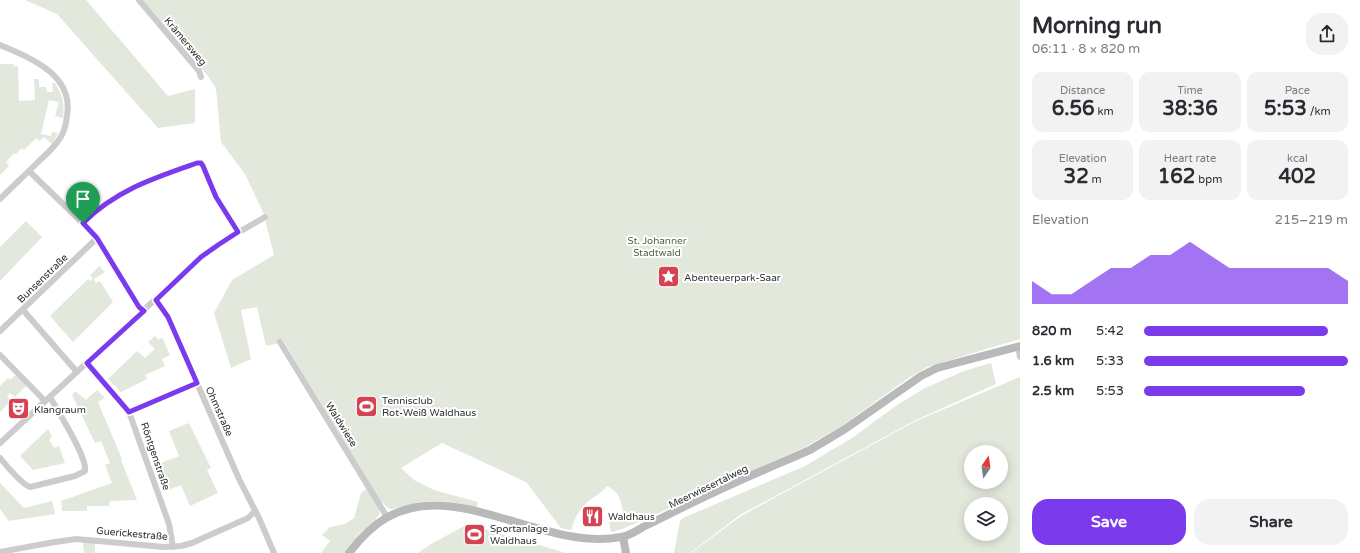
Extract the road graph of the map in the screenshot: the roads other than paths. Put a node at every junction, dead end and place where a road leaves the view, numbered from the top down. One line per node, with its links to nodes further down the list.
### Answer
1 (138, 0): 3 (street, Krämersweg)
2 (0, 45): 4 (street)
3 (201, 77)
4 (29, 171): 5 (street); 7 (street)
5 (0, 199)
6 (265, 217): 8 (street)
7 (83, 223): 8 (street); 9 (street)
8 (238, 232): 10 (street)
9 (97, 238): 11 (street, Bunsenstraße); 12 (street)
10 (156, 300): 12 (street); 20 (street, Ohmstraße)
11 (23, 310): 13 (street, Bunsenstraße); 19 (street)
12 (144, 311): 18 (street)
13 (0, 331)
14 (280, 342): 26 (street, Waldwiese)
15 (1019, 346): 17 (street); 27 (main road, Meerwiesertalweg)
16 (0, 355): 21 (street)
17 (1020, 357)
18 (87, 363): 19 (street); 22 (street, Röntgenstraße)
19 (77, 372): 21 (street)
20 (197, 383): 22 (street); 25 (street, Ohmstraße)
21 (48, 399): 23 (street); 24 (street)
22 (129, 412): 28 (street, Röntgenstraße)
23 (0, 443)
24 (0, 458)
25 (255, 511): 28 (street, Guerickestraße); 30 (street, Ohmstraße)
26 (388, 517): 27 (main road, Meerwiesertalweg); 31 (main road, Meerwiesertalweg)
27 (623, 537): 32 (main road)
28 (173, 547): 29 (street, Guerickestraße)
29 (0, 552)
30 (274, 553)
31 (349, 553)
32 (626, 553)

